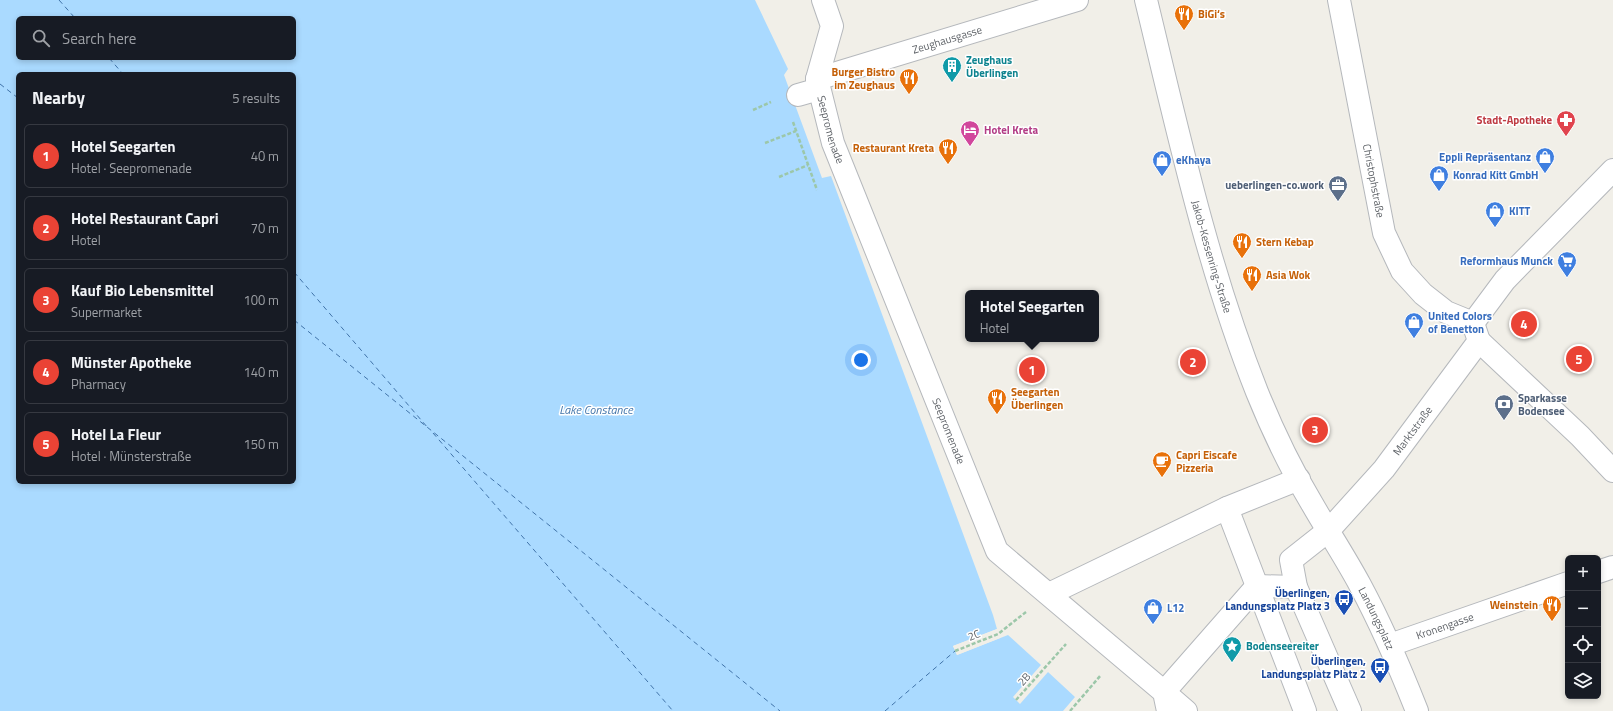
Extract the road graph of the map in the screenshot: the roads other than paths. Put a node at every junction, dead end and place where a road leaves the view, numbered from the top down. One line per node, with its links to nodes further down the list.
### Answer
1 (823, 0): 5 (street)
2 (1077, 0): 5 (street, Zeughausgasse)
3 (1146, 0): 10 (street, Jakob-Kessenring-Straße)
4 (1339, 0): 8 (street, Christophstraße)
5 (818, 84): 6 (street, Seepromenade); 19 (street, Seepromenade)
6 (798, 95)
7 (1613, 170): 8 (street, Marktstraße)
8 (1476, 332): 9 (street); 13 (street, Marktstraße)
9 (1613, 471)
10 (1299, 479): 11 (street, Jakob-Kessenring-Straße); 12 (street)
11 (1310, 501): 13 (street, Landungsplatz)
12 (1227, 508): 17 (street); 19 (street)
13 (1329, 530): 18 (street); 20 (street, Landungsplatz)
14 (1613, 567): 15 (street)
15 (1601, 571)
16 (1565, 584): 20 (street, Kronengasse)
17 (1257, 586): 18 (street); 21 (street); 23 (street)
18 (1296, 587): 24 (street)
19 (1049, 594): 21 (street, Seepromenade)
20 (1390, 645): 25 (street, Landungsplatz)
21 (1166, 702): 22 (street, Seepromenade)
22 (1186, 711)
23 (1305, 711)
24 (1350, 711)
25 (1417, 711)

